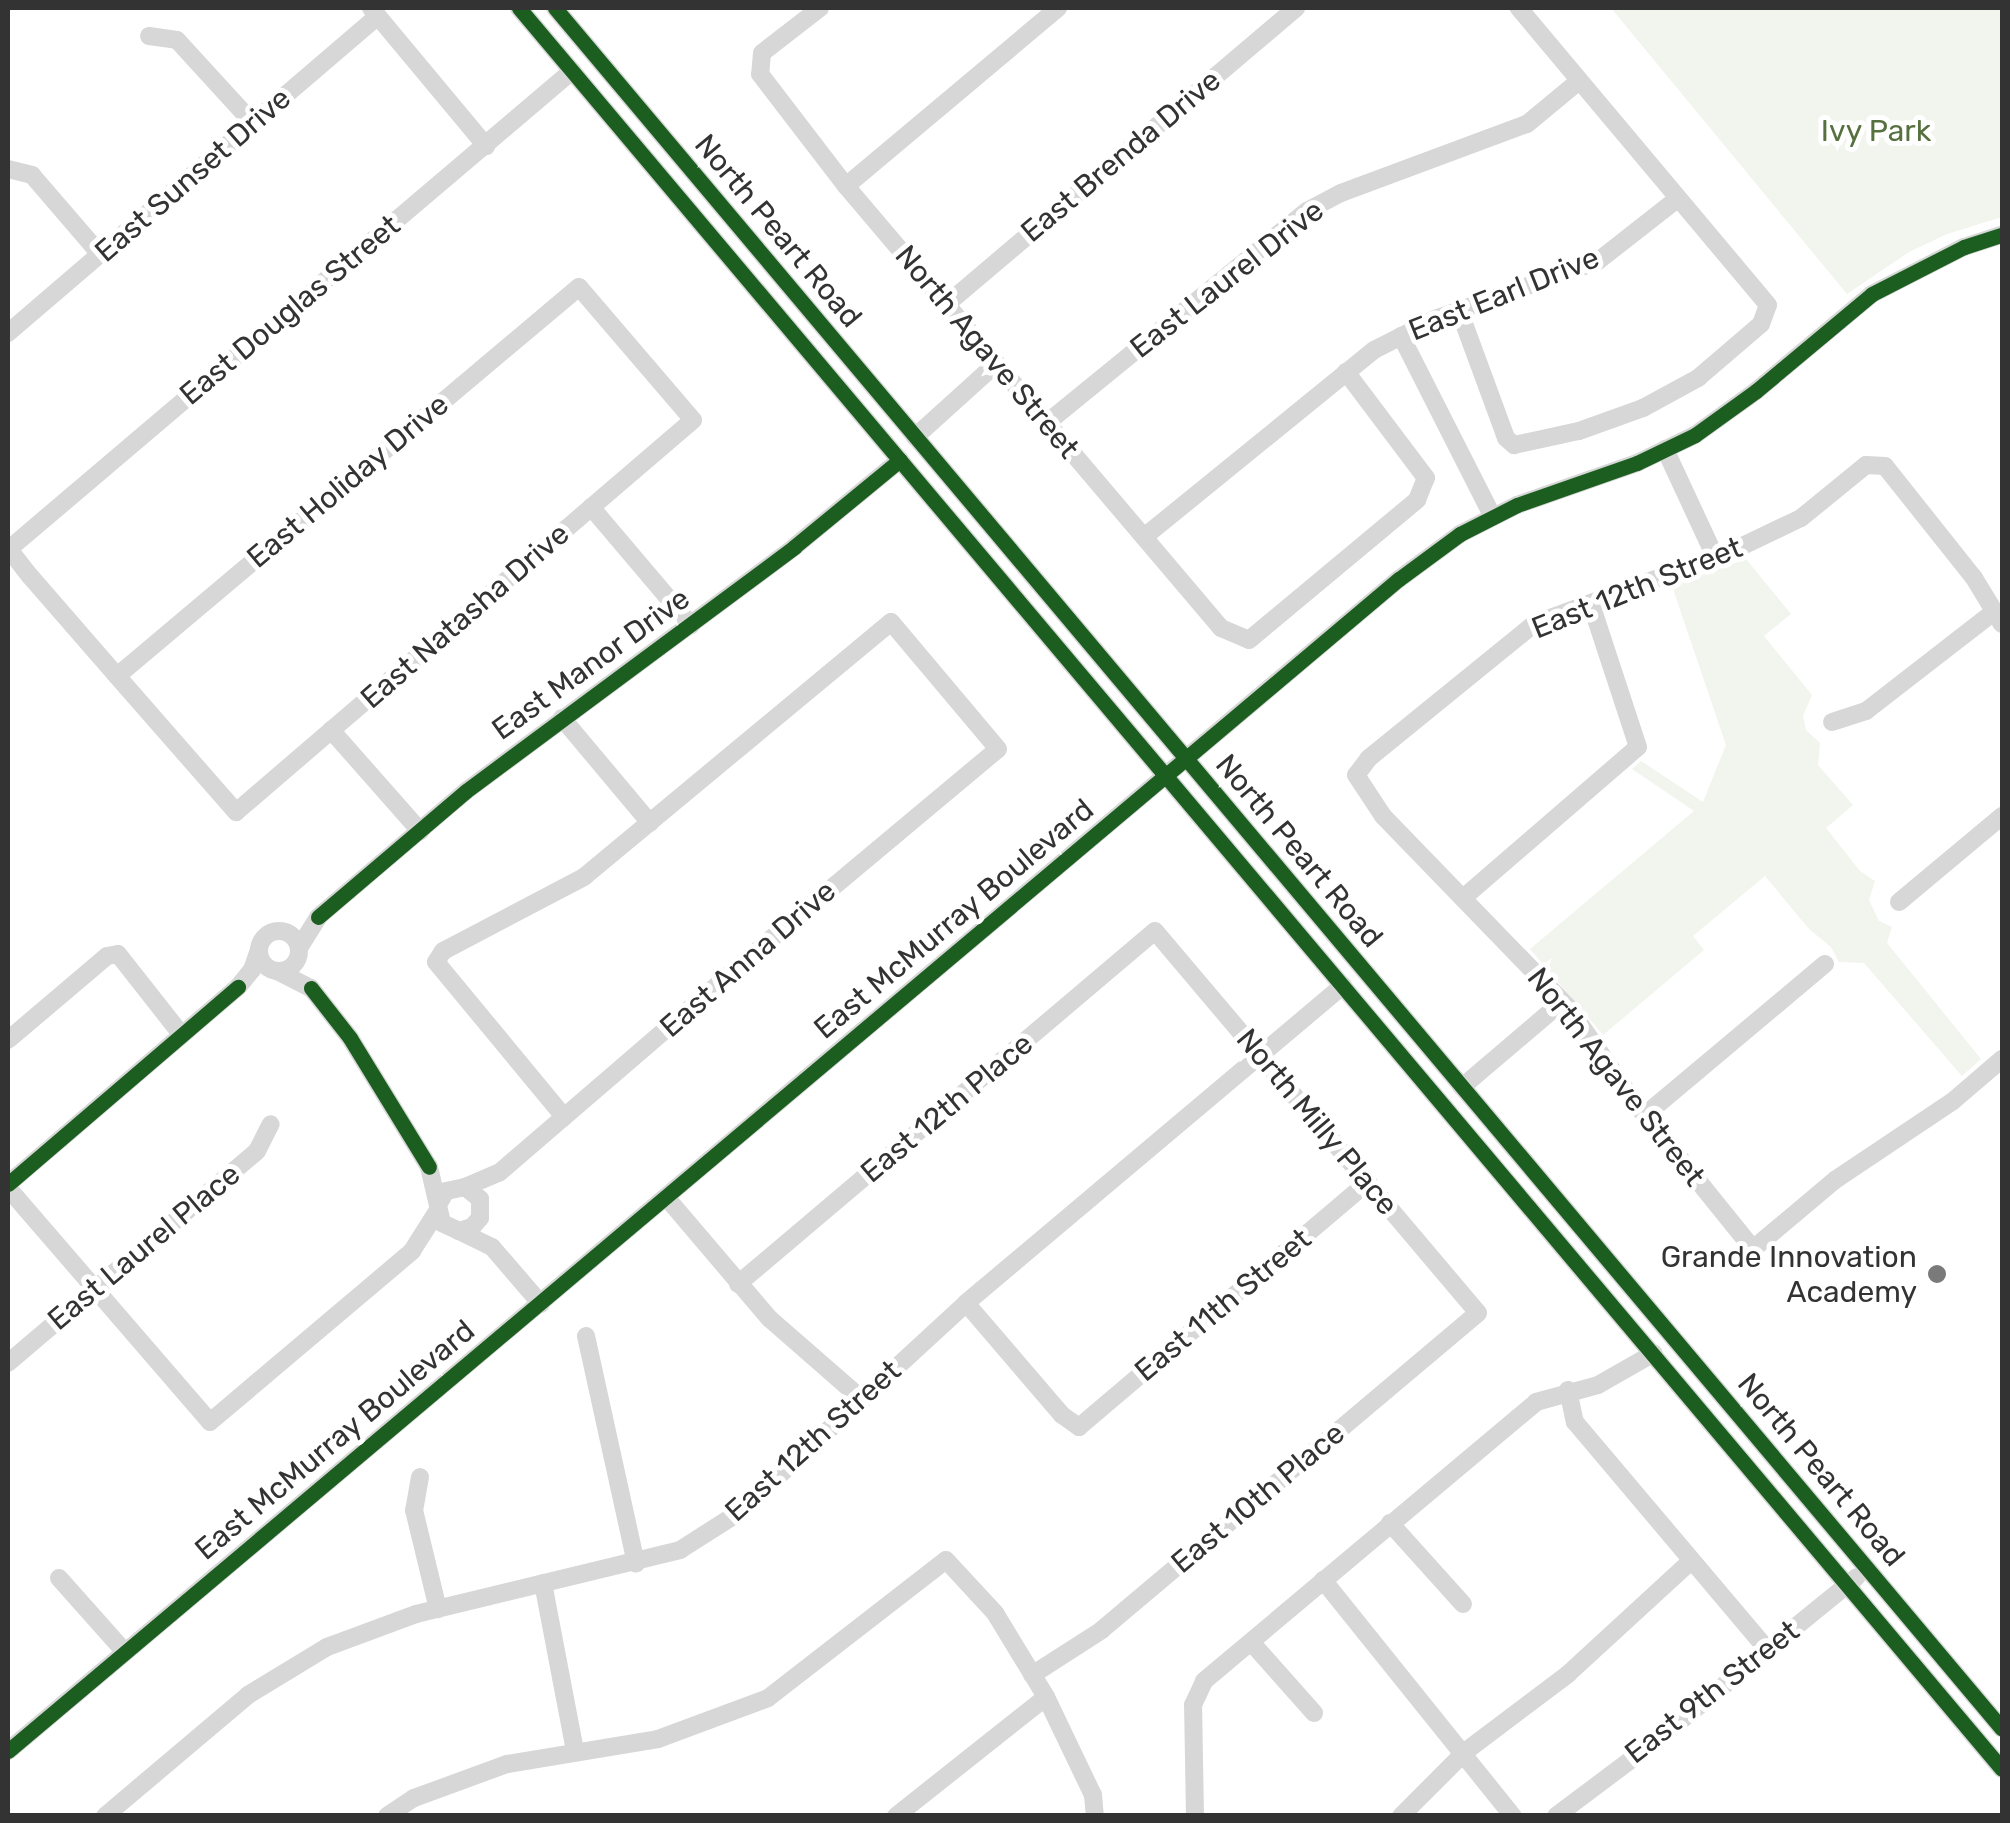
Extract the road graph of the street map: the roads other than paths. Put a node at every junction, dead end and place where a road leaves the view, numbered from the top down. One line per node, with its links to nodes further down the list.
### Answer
1 (519, 8): 9 (street, North Peart Road)
2 (555, 8): 26 (street, North Peart Road)
3 (820, 8): 14 (street, North Agave Street)
4 (1058, 8): 14 (street)
5 (1296, 8): 18 (street, East Brenda Drive)
6 (1519, 8): 10 (street)
7 (374, 12): 11 (street, East Sunset Drive); 12 (street)
8 (150, 36): 11 (street)
9 (572, 70): 12 (street, East Douglas Street); 28 (street, North Peart Road)
10 (1580, 81): 15 (street); 25 (street, East Laurel Drive)
11 (252, 123): 17 (street, East Sunset Drive)
12 (486, 146): 32 (street, East Douglas Street)
13 (8, 169): 17 (street)
14 (846, 186): 18 (street, North Agave Street)
15 (1677, 199): 19 (street, East Earl Drive); 19 (street)
16 (2002, 235): 27 (street, East McMurray Boulevard)
17 (100, 254): 20 (street, East Sunset Drive)
18 (947, 304): 22 (street, North Agave Street)
19 (1460, 310): 21 (street, East Earl Drive)
20 (8, 334)
21 (1401, 336): 23 (street, East Earl Drive); 30 (street)
22 (997, 362): 25 (street, North Agave Street); 26 (street)
23 (1346, 372): 31 (street, East Earl Drive); 31 (street, North Agave Street)
24 (693, 420): 29 (street, East Natasha Drive); 37 (street, East Holiday Drive)
25 (1048, 422): 31 (street, North Agave Street)
26 (915, 437): 41 (street, North Peart Road)
27 (1665, 450): 30 (street, East McMurray Boulevard); 33 (street)
28 (900, 460): 36 (street, East Manor Drive); 43 (street, North Peart Road)
29 (592, 507): 36 (street); 40 (street, East Natasha Drive)
30 (1494, 517): 41 (street, East McMurray Boulevard)
31 (1144, 538)
32 (8, 548): 37 (street)
33 (1716, 559): 34 (street, East 12th Street); 35 (street, East 12th Street)
34 (1590, 604): 42 (street, East 12th Street); 47 (street)
35 (1998, 617): 39 (street)
36 (691, 625): 38 (street, East Manor Drive)
37 (117, 676): 40 (street, East Natasha Drive)
38 (562, 718): 45 (street); 46 (street, East Manor Drive)
39 (1832, 722)
40 (331, 730): 46 (street)
41 (1186, 760): 43 (street, East McMurray Boulevard); 64 (street, North Peart Road)
42 (1356, 774): 47 (street, North Agave Street)
43 (1168, 776): 56 (street, North Peart Road); 73 (street, East McMurray Boulevard)
44 (2002, 816): 48 (street)
45 (650, 823): 66 (street); 66 (street, East Anna Drive)
46 (420, 831): 49 (street, East Manor Drive)
47 (1463, 898): 59 (street, North Agave Street)
48 (1898, 902)
49 (318, 917): 50 (street, East Manor Drive); 52 (street, East Manor Drive)
50 (278, 931): 52 (street); 53 (street)
51 (1155, 932): 62 (street, North Milly Place); 79 (street, East 12th Place)
52 (299, 949): 55 (street); 58 (street)
53 (258, 950): 55 (street); 57 (street)
54 (1825, 964): 65 (street)
55 (277, 971): 57 (street); 58 (street)
56 (1343, 985): 62 (street, East 12th Street); 85 (street, North Peart Road)
57 (238, 987): 60 (street)
58 (311, 988): 68 (street)
59 (1562, 1002): 64 (street); 65 (street, North Agave Street)
60 (181, 1034): 61 (street); 71 (street)
61 (8, 1040)
62 (1260, 1056): 70 (street, North Milly Place); 81 (street, East 12th Street)
63 (2002, 1059): 65 (street, North Agave Street)
64 (1462, 1087): 93 (street, North Peart Road)
65 (1644, 1115)
66 (564, 1118): 69 (street, East Anna Drive)
67 (271, 1124): 80 (street, East Laurel Place)
68 (429, 1166): 72 (street); 74 (street)
69 (500, 1172): 72 (street, East Anna Drive); 75 (street, East Anna Drive)
70 (1368, 1182): 81 (street, East 11th Street); 83 (street, North Milly Place)
71 (8, 1186): 80 (street)
72 (462, 1187): 74 (street); 75 (street)
73 (666, 1197): 79 (street); 82 (street, East McMurray Boulevard)
74 (438, 1206): 76 (street); 78 (street)
75 (482, 1208): 76 (street); 77 (street)
76 (456, 1230): 77 (street); 78 (street)
77 (492, 1247): 82 (street)
78 (412, 1250): 80 (street)
79 (738, 1284): 88 (street)
80 (94, 1288): 86 (street, East Laurel Place)
81 (966, 1303): 88 (street, East 12th Street)
82 (541, 1304): 102 (street, East McMurray Boulevard)
83 (1478, 1313): 103 (street, East 10th Place)
84 (586, 1336): 92 (street)
85 (1654, 1352): 87 (street); 97 (street, North Peart Road)
86 (8, 1363)
87 (1568, 1390): 90 (street); 91 (street)
88 (862, 1400): 92 (street, East 12th Street)
89 (420, 1478): 99 (street)
90 (1390, 1523): 95 (street); 98 (street)
91 (1692, 1560): 101 (street); 109 (street)
92 (636, 1564): 96 (street, East 12th Street)
93 (1868, 1568): 97 (street, East 9th Street); 106 (street, North Peart Road)
94 (59, 1578): 102 (street)
95 (1323, 1580): 100 (street); 109 (street)
96 (543, 1584): 99 (street, East 12th Street); 108 (street)
97 (1850, 1584): 101 (street, East 9th Street); 110 (street, North Peart Road)
98 (1463, 1604)
99 (438, 1609): 111 (street, East 12th Street)
100 (1251, 1642): 105 (street); 115 (street)
101 (1767, 1649): 118 (street, East 9th Street)
102 (124, 1651): 107 (street, East McMurray Boulevard)
103 (1032, 1675): 104 (street); 108 (street)
104 (1046, 1697): 113 (street); 114 (street)
105 (1314, 1714)
106 (2002, 1728)
107 (8, 1751)
108 (575, 1751): 112 (street)
109 (1462, 1754): 116 (street); 117 (street)
110 (2002, 1769)
111 (105, 1816)
112 (387, 1816)
113 (896, 1816)
114 (1095, 1816)
115 (1195, 1816)
116 (1401, 1816)
117 (1513, 1816)
118 (1556, 1816)

